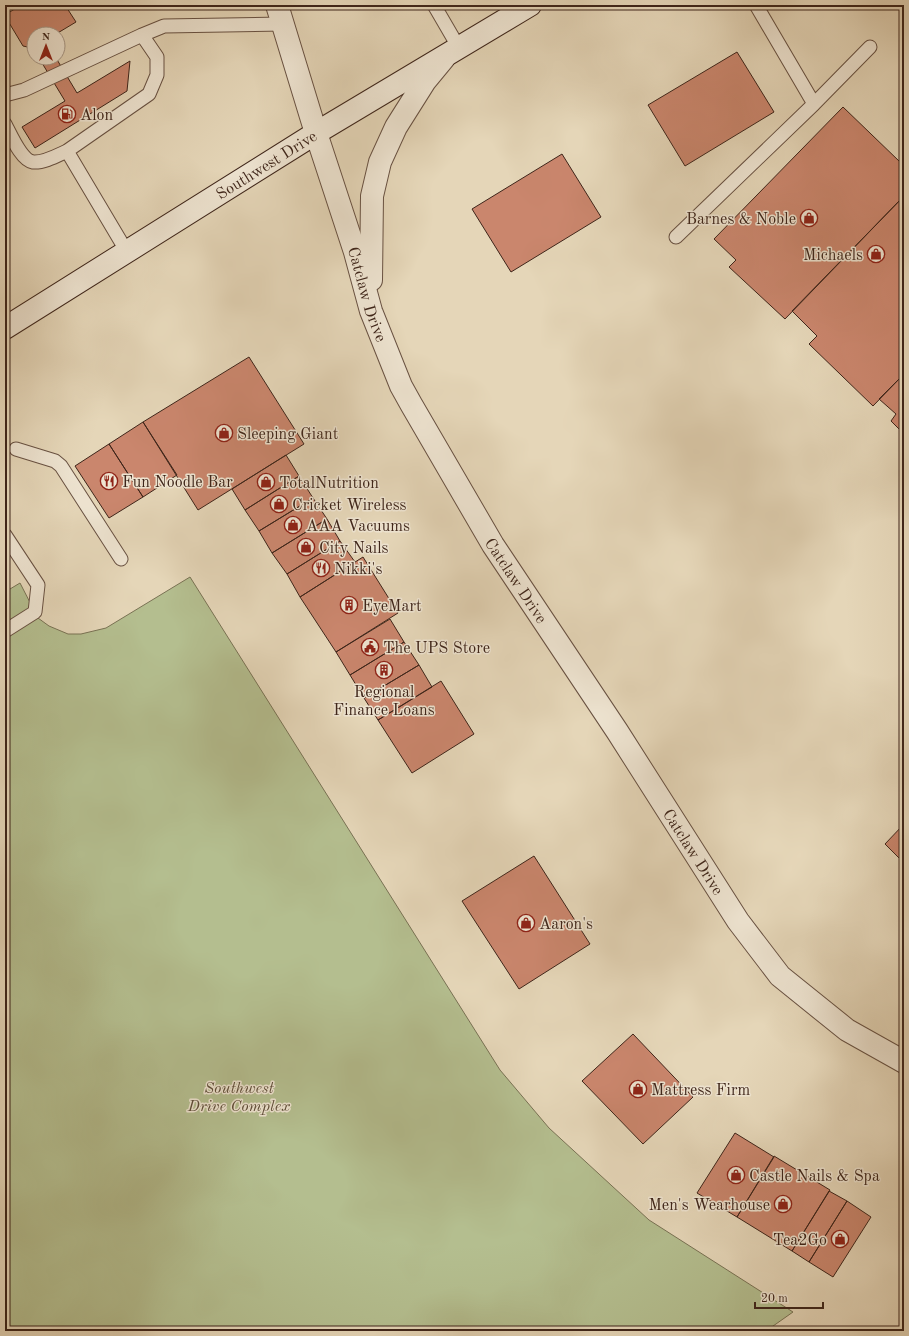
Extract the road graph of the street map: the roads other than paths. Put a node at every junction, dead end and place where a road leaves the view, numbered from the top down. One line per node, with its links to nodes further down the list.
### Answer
1 (434, 5): 7 (lane)
2 (530, 5): 7 (street, Southwest Drive)
3 (756, 5): 9 (lane)
4 (280, 14): 5 (lane); 11 (street, Catclaw Drive)
5 (142, 35): 8 (lane); 12 (lane)
6 (870, 47): 9 (lane)
7 (452, 52): 11 (street, Southwest Drive); 15 (street)
8 (5, 95)
9 (814, 104): 13 (lane)
10 (5, 124): 12 (lane)
11 (316, 133): 14 (street, Southwest Drive); 15 (street, Catclaw Drive)
12 (67, 151): 14 (lane)
13 (676, 238)
14 (127, 252): 16 (street, Southwest Drive)
15 (371, 311): 21 (street, Catclaw Drive)
16 (5, 328)
17 (16, 449): 19 (lane)
18 (5, 535): 20 (lane)
19 (121, 559)
20 (5, 631)
21 (904, 1062)

